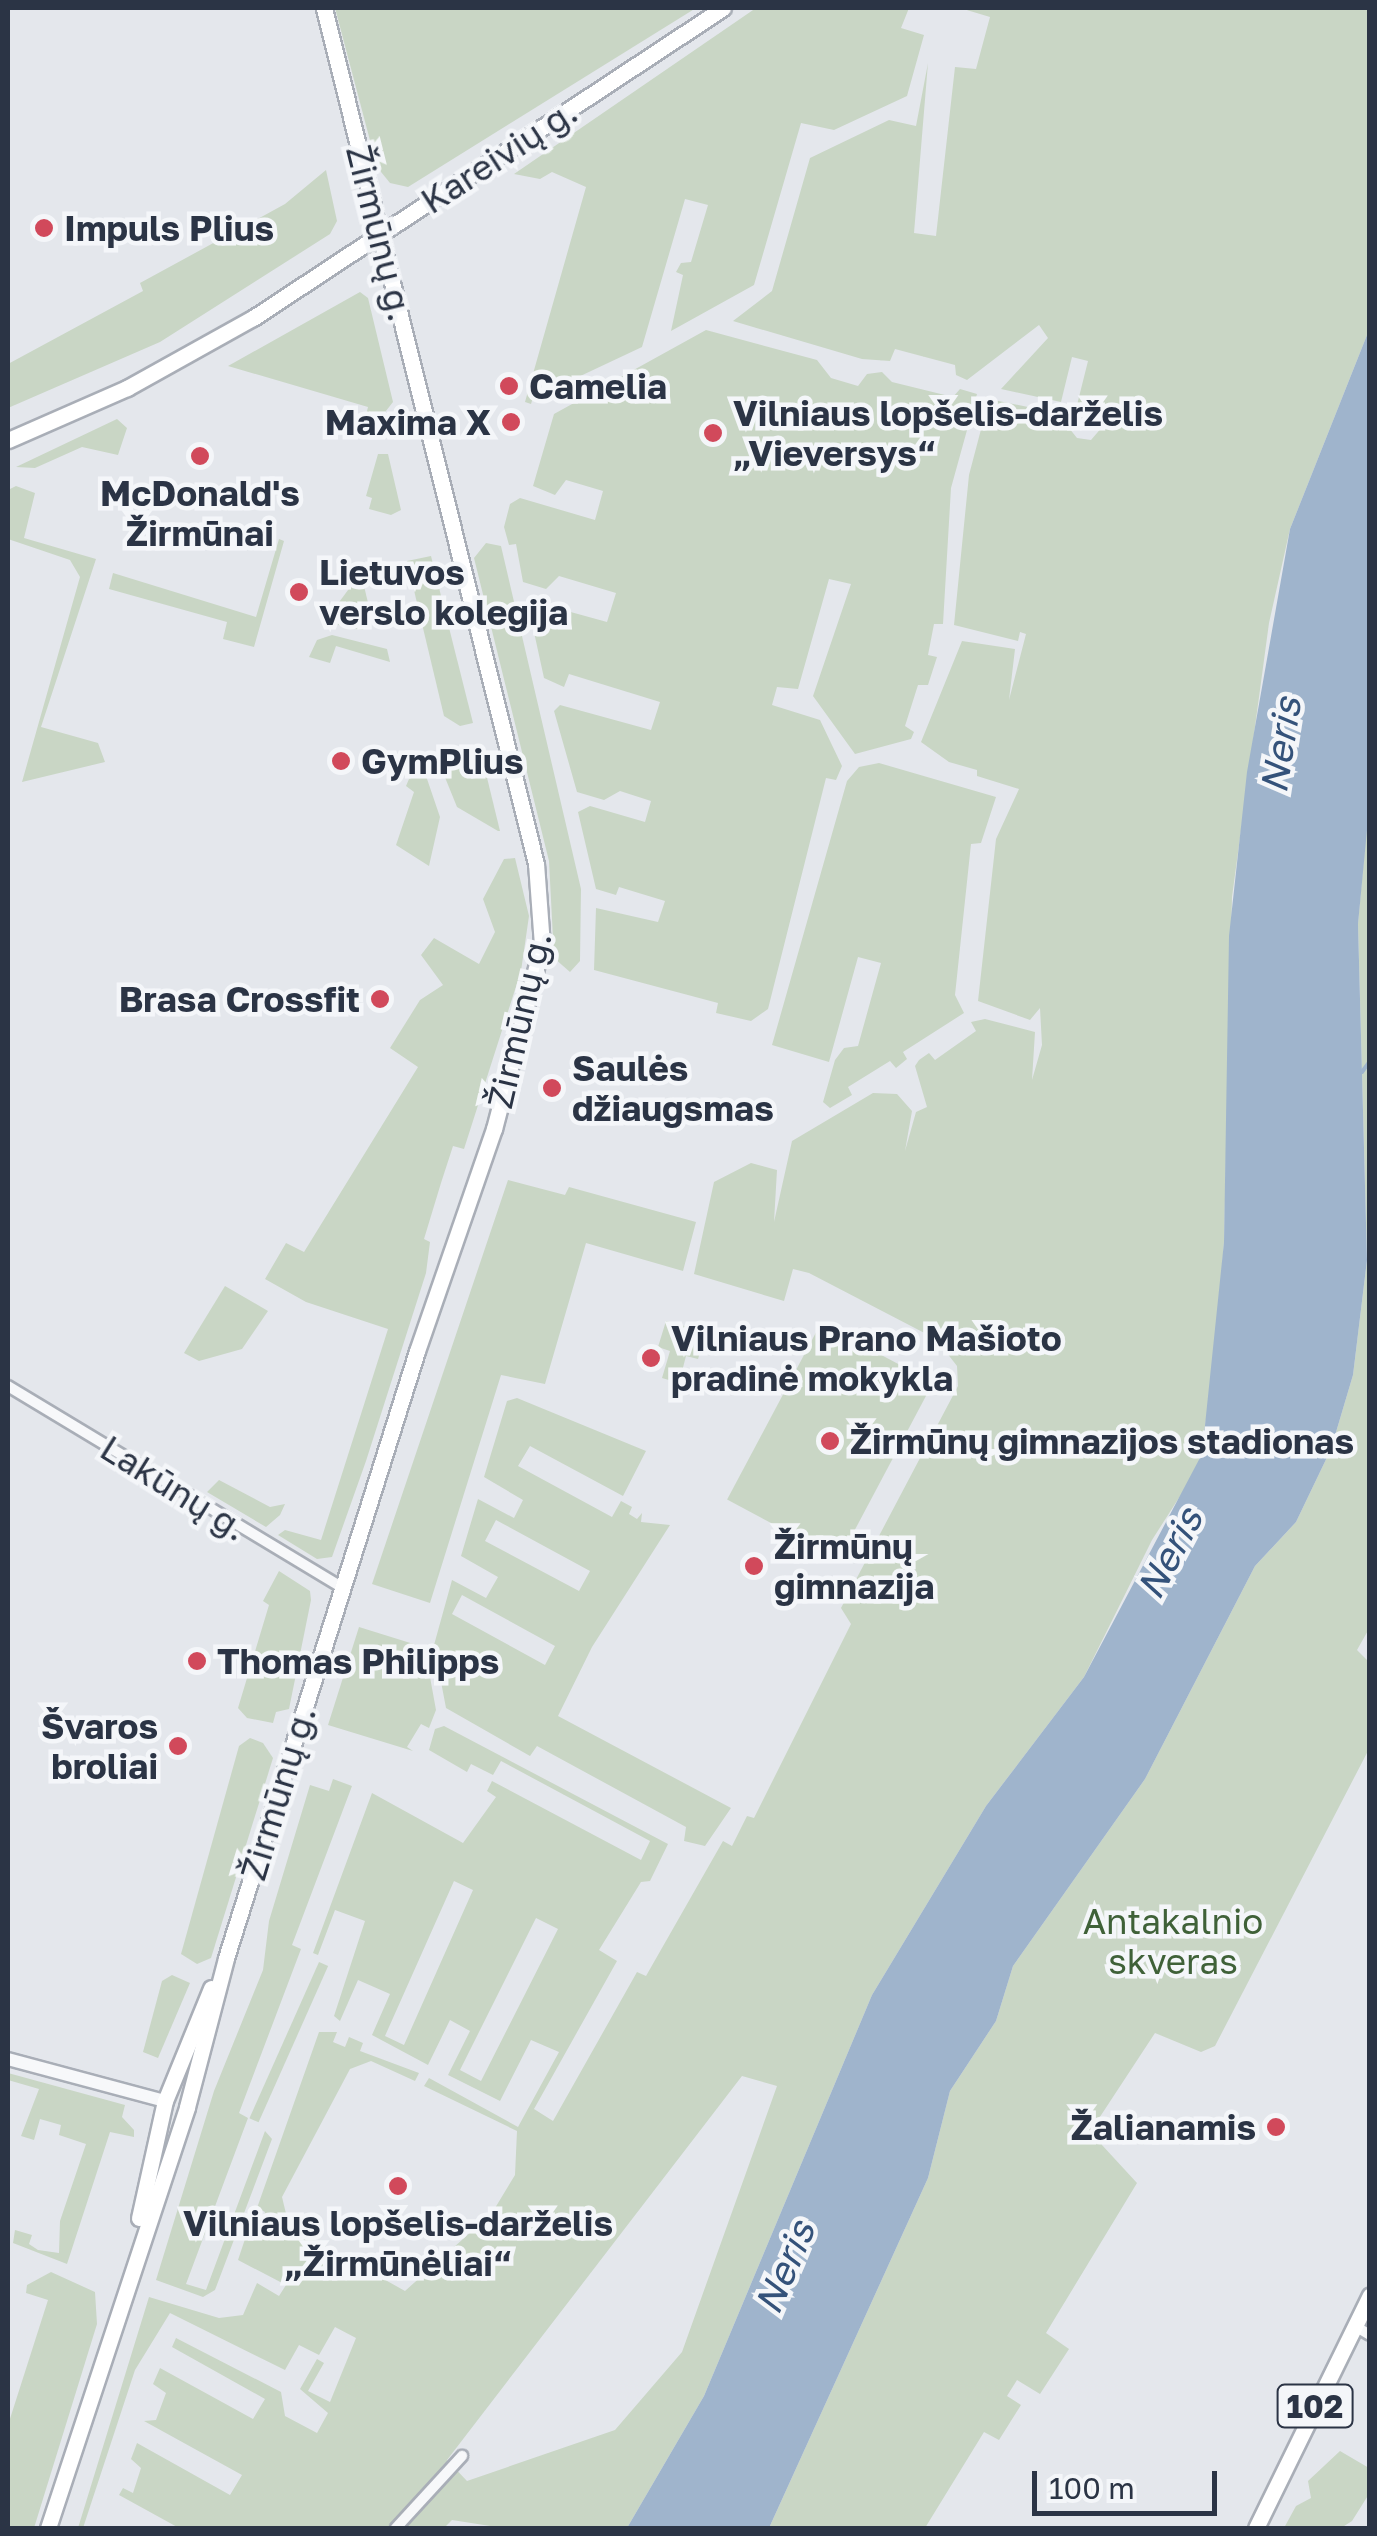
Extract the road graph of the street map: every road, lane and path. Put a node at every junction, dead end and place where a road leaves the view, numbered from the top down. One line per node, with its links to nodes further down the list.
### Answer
1 (324, 8): 3 (main road, Žirmūnų g.)
2 (723, 8): 3 (main road, Kareivių g.)
3 (380, 233): 4 (main road, Kareivių g.); 6 (main road, Žirmūnų g.)
4 (8, 440)
5 (8, 1386): 6 (street, Lakūnų g.)
6 (343, 1588): 7 (main road, Žirmūnų g.)
7 (226, 1958): 9 (main road, Žirmūnų g.); 10 (main road, Žirmūnų g.)
8 (8, 2059): 9 (street)
9 (165, 2101): 10 (main road); 11 (main road, Žirmūnų g.)
10 (188, 2107): 11 (main road, Žirmūnų g.)
11 (126, 2278): 15 (main road, Žirmūnų g.)
12 (1370, 2295): 13 (main road, 102)
13 (1362, 2330): 17 (main road, 102)
14 (462, 2456): 16 (street)
15 (48, 2528)
16 (396, 2528)
17 (1256, 2528)

